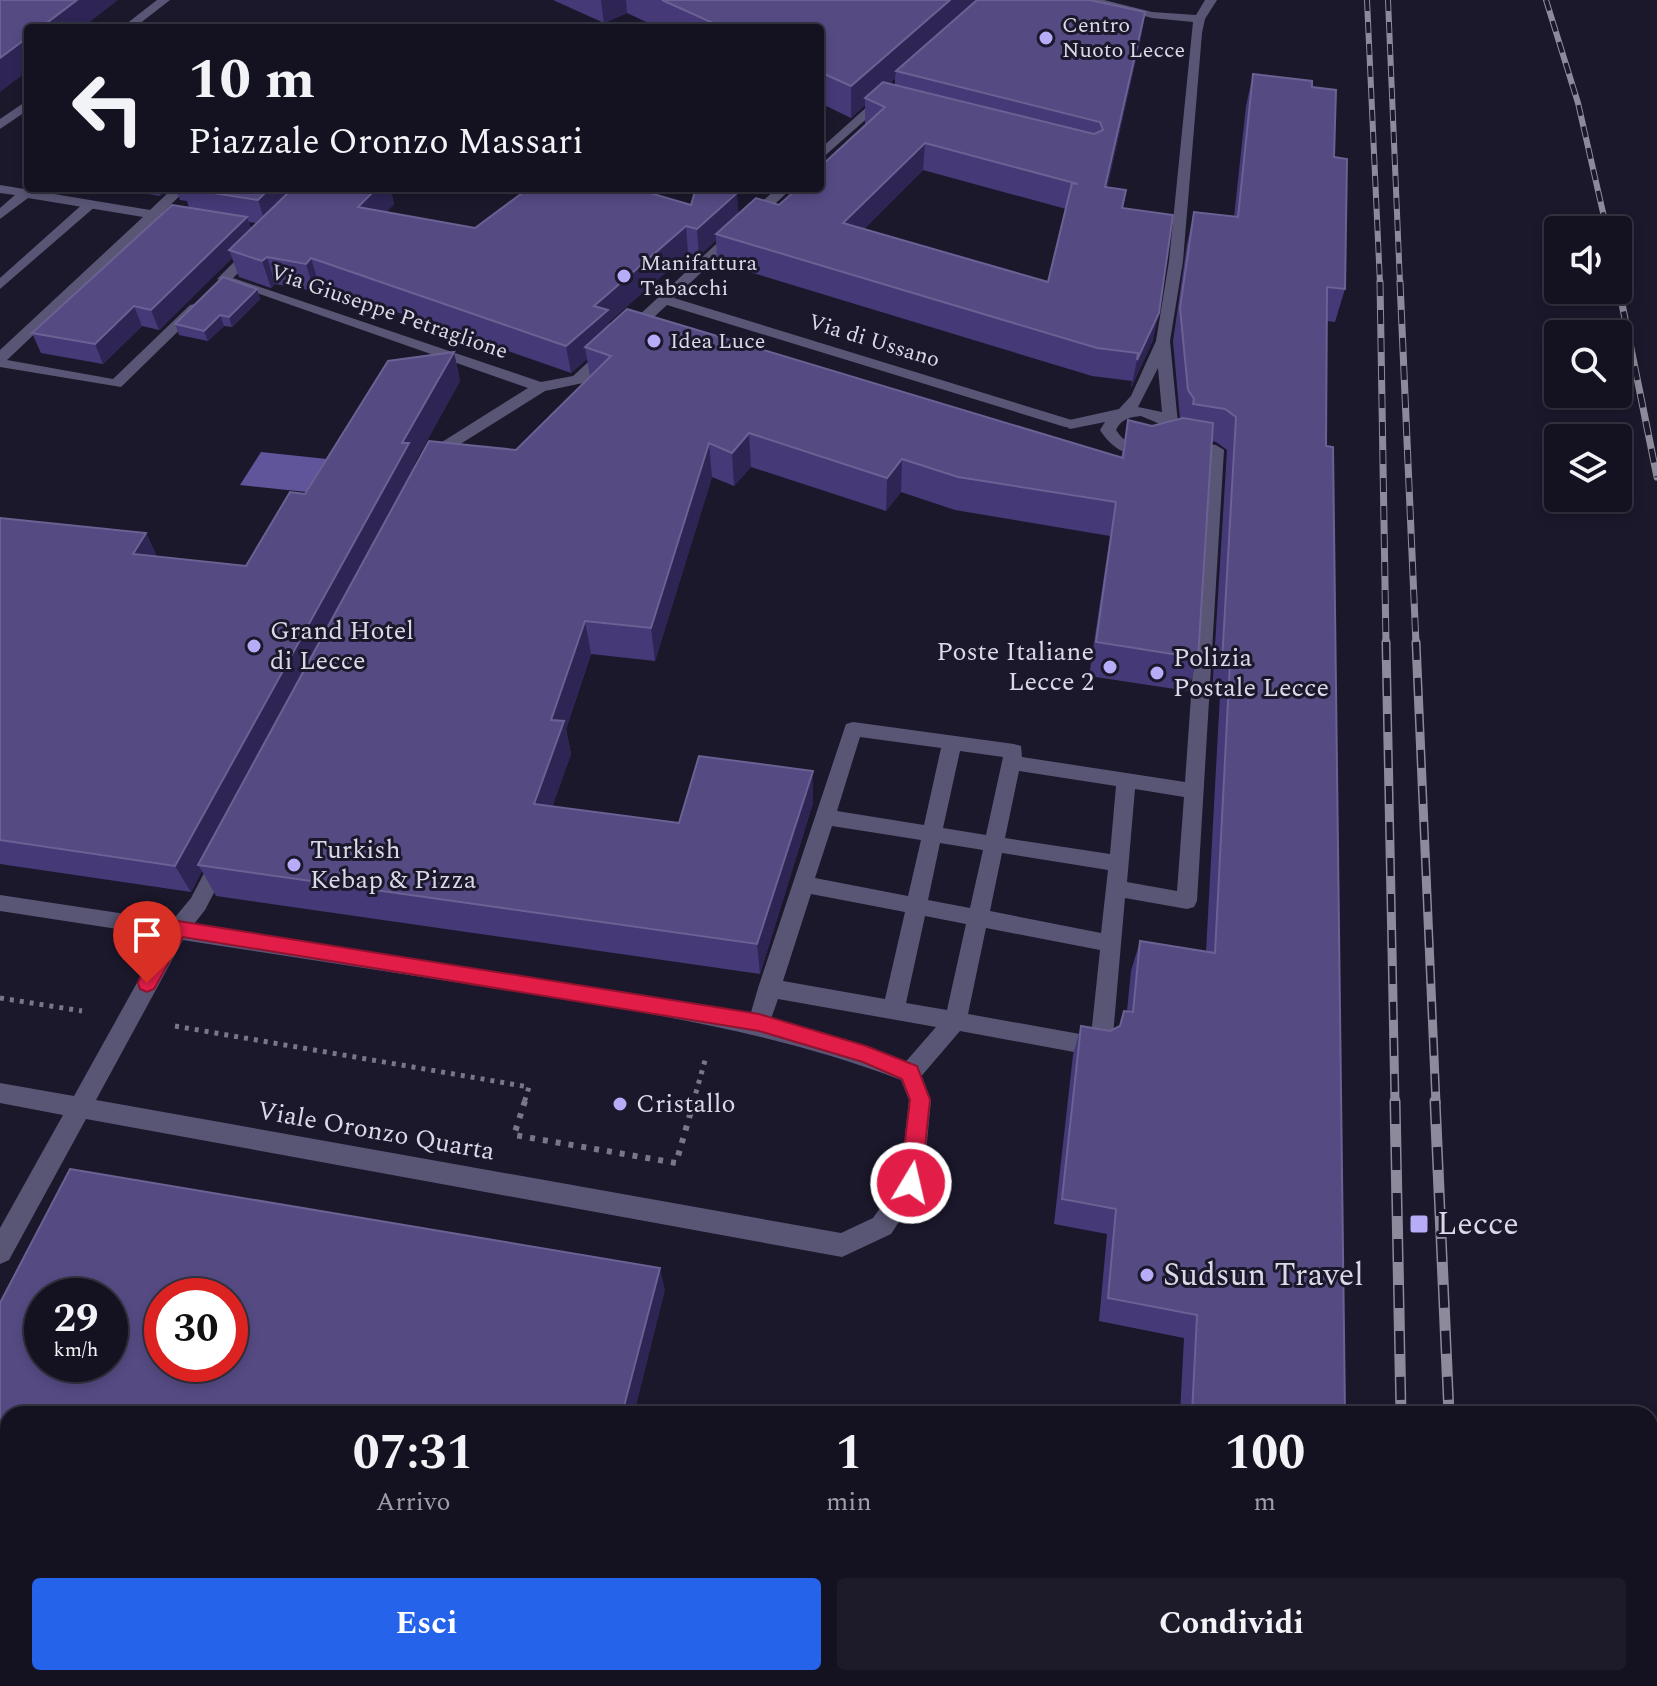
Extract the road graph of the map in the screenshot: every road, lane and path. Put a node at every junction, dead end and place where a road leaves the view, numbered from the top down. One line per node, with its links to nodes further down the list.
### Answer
1 (164, 0): 5 (street)
2 (1091, 0): 4 (street)
3 (1211, 0): 4 (street)
4 (1199, 19): 24 (street)
5 (132, 24)
6 (892, 91): 7 (street)
7 (881, 101): 8 (street); 11 (street)
8 (900, 106)
9 (24, 107): 10 (street)
10 (0, 125)
11 (824, 152)
12 (0, 189): 15 (street)
13 (177, 192): 18 (street, Via Giuseppe Petraglione)
14 (781, 192): 23 (street)
15 (25, 193): 16 (street); 17 (street)
16 (90, 205): 18 (street); 21 (street)
17 (0, 215)
18 (152, 215): 19 (street); 25 (street, Via Giuseppe Petraglione)
19 (196, 222)
20 (261, 242): 22 (street, Via Giuseppe Petraglione)
21 (0, 285)
22 (213, 290): 25 (street, Via Giuseppe Petraglione); 26 (street, Via Giuseppe Petraglione)
23 (665, 300): 26 (street); 29 (street, Via di Ussano)
24 (1163, 341): 27 (street); 28 (street)
25 (0, 361)
26 (540, 387): 32 (street)
27 (1124, 413): 28 (street); 29 (street); 30 (street)
28 (1171, 423): 31 (street)
29 (1070, 424): 30 (street, Via di Ussano)
30 (1113, 440): 31 (street)
31 (1173, 444): 36 (street)
32 (425, 477)
33 (952, 743): 34 (street); 37 (street); 38 (street)
34 (1011, 763): 35 (street); 39 (street)
35 (1126, 780): 36 (street); 41 (street)
36 (1194, 791): 43 (street)
37 (824, 817): 38 (street); 42 (street)
38 (932, 834): 39 (street); 45 (street)
39 (994, 844): 41 (street); 46 (street)
40 (228, 849): 47 (street)
41 (1119, 864): 43 (street)
42 (803, 884): 45 (street); 49 (street)
43 (1116, 888): 48 (street)
44 (0, 903): 47 (street)
45 (917, 906): 46 (street); 51 (street)
46 (978, 918): 48 (street); 53 (street)
47 (178, 929): 52 (street); 54 (street)
48 (1109, 943): 53 (street)
49 (769, 988): 51 (street); 54 (street)
50 (0, 998): 52 (path)
51 (894, 1009): 53 (street)
52 (128, 1018): 55 (path); 58 (street)
53 (956, 1020): 56 (street)
54 (759, 1023): 56 (street)
55 (706, 1057)
56 (910, 1073): 58 (street, Viale Oronzo Quarta)
57 (0, 1093): 58 (street, Viale Oronzo Quarta)
58 (79, 1105): 59 (street)
59 (0, 1252)

